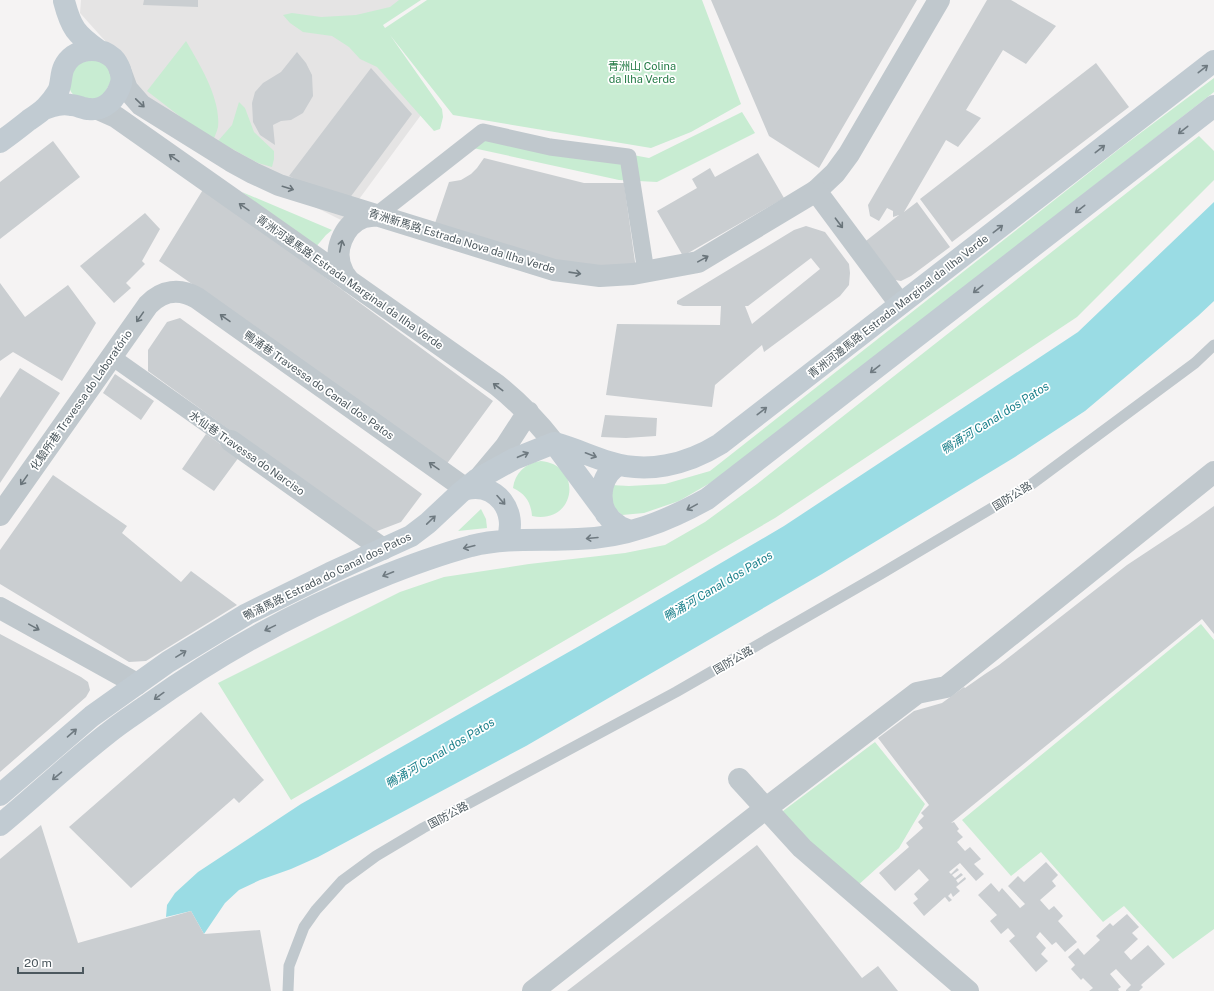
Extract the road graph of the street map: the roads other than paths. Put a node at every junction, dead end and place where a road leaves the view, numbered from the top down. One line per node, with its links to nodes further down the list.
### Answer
1 (939, 0): 11 (street, 青洲新馬路 Estrada Nova da Ilha Verde)
2 (64, 1): 3 (main road); 5 (main road)
3 (98, 50): 5 (main road); 6 (main road)
4 (1214, 61): 16 (main road, 青洲河邊馬路 Estrada Marginal da Ilha Verde, one-way to 4)
5 (65, 68): 8 (main road); 9 (main road)
6 (120, 70): 8 (main road); 12 (street, 青洲新馬路 Estrada Nova da Ilha Verde, one-way to 12)
7 (1214, 106): 27 (main road, one-way to 27)
8 (88, 108): 9 (main road); 14 (street, 青洲河邊馬路 Estrada Marginal da Ilha Verde, one-way to 8)
9 (44, 109): 10 (main road)
10 (0, 142)
11 (816, 191): 13 (street, 青洲新馬路 Estrada Nova da Ilha Verde, one-way to 11); 16 (street, one-way to 16)
12 (377, 215): 13 (street, 青洲新馬路 Estrada Nova da Ilha Verde, one-way to 13); 13 (street); 14 (street, one-way to 12)
13 (646, 272)
14 (350, 282): 19 (street, 青洲河邊馬路 Estrada Marginal da Ilha Verde, one-way to 14)
15 (168, 292): 18 (street, 化驗所巷 Travessa do Laboratório, one-way to 18); 24 (street, 鴨涌巷 Travessa do Canal dos Patos, one-way to 15)
16 (900, 304): 22 (main road, 青洲河邊馬路 Estrada Marginal da Ilha Verde, one-way to 16)
17 (1214, 345): 36 (lane, 国防公路)
18 (112, 357): 20 (street, 水仙巷 Travessa do Narciso); 25 (street, 化驗所巷 Travessa do Laboratório, one-way to 25)
19 (528, 412): 21 (street, 青洲河邊馬路 Estrada Marginal da Ilha Verde); 24 (street)
20 (231, 441): 29 (street, 水仙巷 Travessa do Narciso)
21 (554, 443): 22 (main road, 青洲河邊馬路 Estrada Marginal da Ilha Verde, one-way to 22); 24 (main road, 鴨涌馬路 Estrada do Canal dos Patos, one-way to 21); 26 (main road)
22 (619, 465): 26 (main road)
23 (1214, 472): 34 (street)
24 (471, 484): 28 (main road, one-way to 28); 29 (main road, 鴨涌馬路 Estrada do Canal dos Patos, one-way to 24)
25 (0, 515)
26 (607, 515): 27 (main road)
27 (630, 531): 28 (main road, 鴨涌馬路 Estrada do Canal dos Patos, one-way to 28)
28 (507, 540): 35 (main road, 鴨涌馬路 Estrada do Canal dos Patos, one-way to 35)
29 (383, 549): 31 (main road, 鴨涌馬路 Estrada do Canal dos Patos, one-way to 29)
30 (0, 608): 31 (street, one-way to 31)
31 (137, 684): 33 (main road, 鴨涌馬路 Estrada do Canal dos Patos, one-way to 31)
32 (739, 779): 34 (street)
33 (0, 795)
34 (765, 808): 37 (street); 38 (street)
35 (0, 825)
36 (288, 991)
37 (533, 991)
38 (968, 991)

